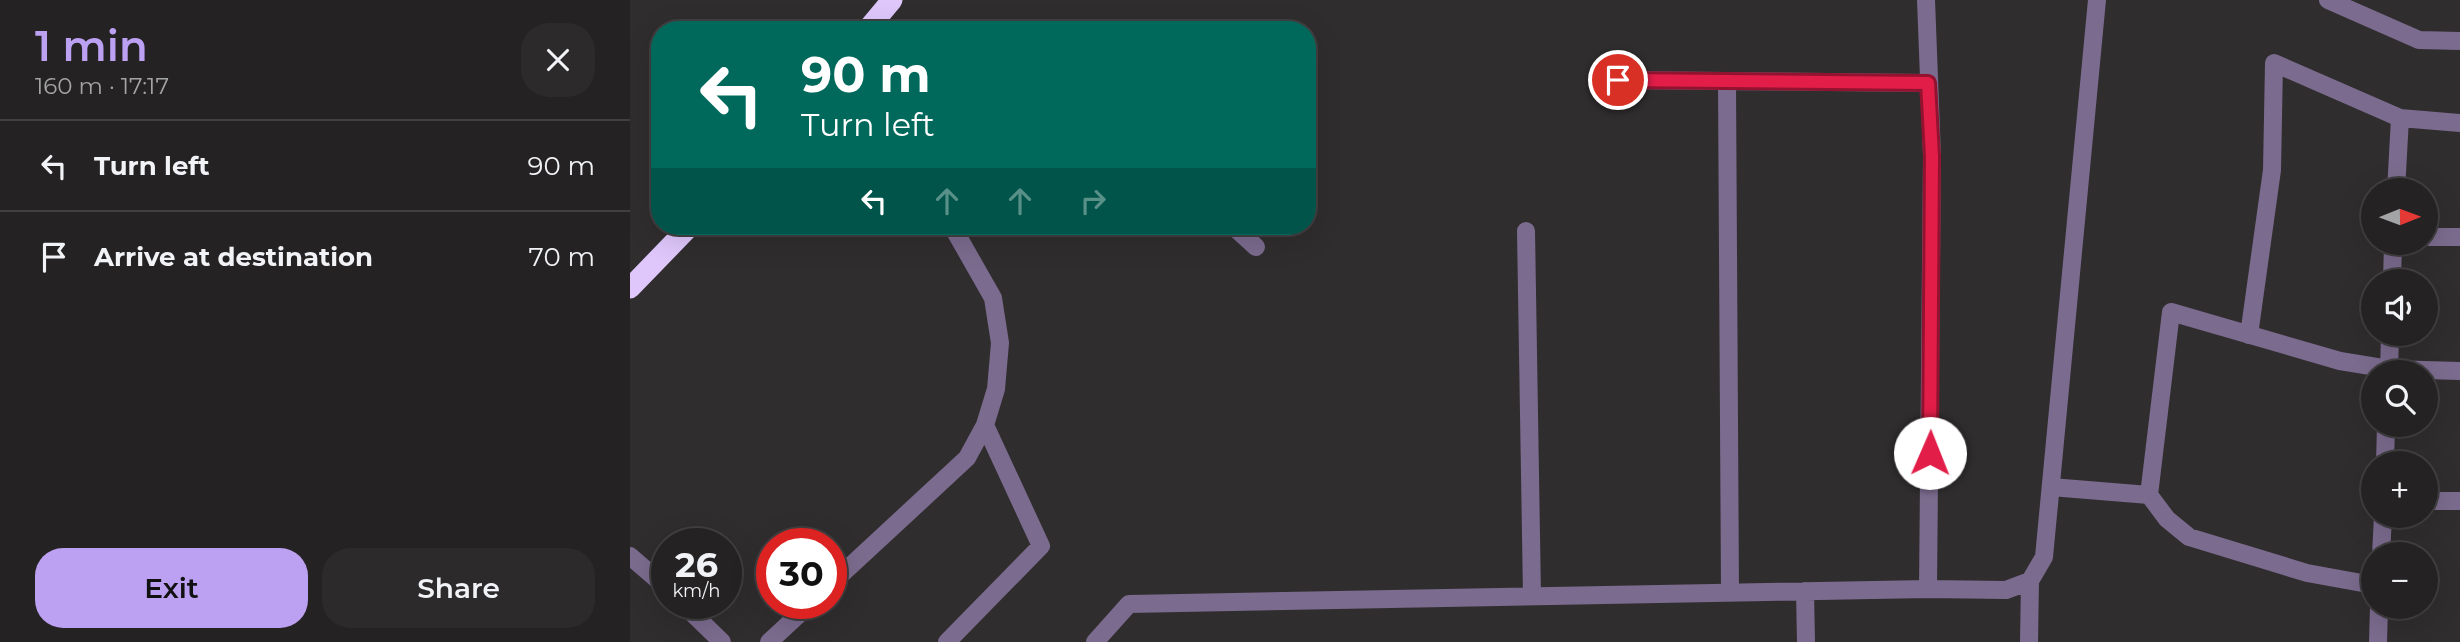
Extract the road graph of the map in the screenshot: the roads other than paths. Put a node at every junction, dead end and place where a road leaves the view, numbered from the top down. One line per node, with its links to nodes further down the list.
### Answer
1 (892, 0): 5 (highway)
2 (1926, 0): 9 (street)
3 (2097, 0): 26 (street)
4 (2328, 0): 6 (street)
5 (874, 21)
6 (2460, 41)
7 (1618, 80): 8 (street)
8 (1727, 82): 9 (street); 37 (street)
9 (1928, 83): 35 (street)
10 (2400, 118): 11 (street); 12 (street); 21 (street)
11 (2460, 123)
12 (2397, 178)
13 (1525, 231): 38 (street)
14 (681, 235): 20 (highway)
15 (957, 235): 25 (street)
16 (1243, 235): 19 (street)
17 (2438, 237): 18 (street)
18 (2460, 237)
19 (1256, 247)
20 (630, 288)
21 (2249, 335): 22 (street); 27 (street)
22 (2361, 365)
23 (2438, 370): 24 (street)
24 (2460, 370)
25 (985, 425): 31 (street); 44 (street)
26 (2051, 487): 27 (street); 33 (street)
27 (2149, 495): 34 (street)
28 (2438, 501): 29 (street)
29 (2460, 501)
30 (630, 556): 32 (street)
31 (847, 569)
32 (651, 574)
33 (2030, 581): 35 (street); 47 (street)
34 (2361, 583)
35 (1928, 589): 36 (street)
36 (1805, 591): 37 (street); 46 (street)
37 (1730, 592): 38 (street)
38 (1532, 596): 45 (street)
39 (698, 619): 42 (street)
40 (794, 619): 43 (street)
41 (2379, 619): 48 (street)
42 (722, 642)
43 (769, 642)
44 (947, 642)
45 (1095, 642)
46 (1806, 642)
47 (2029, 642)
48 (2378, 642)

